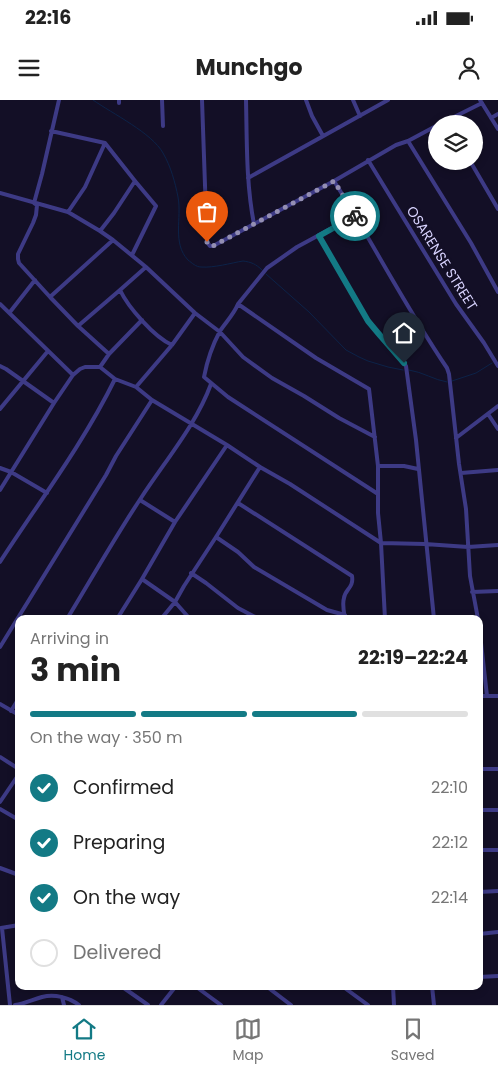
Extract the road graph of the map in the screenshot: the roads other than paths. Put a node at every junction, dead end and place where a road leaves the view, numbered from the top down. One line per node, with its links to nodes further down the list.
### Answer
1 (59, 100): 16 (street)
2 (162, 100): 13 (street)
3 (202, 100): 30 (street)
4 (246, 100): 22 (street)
5 (306, 100): 17 (street)
6 (353, 100): 11 (street)
7 (388, 100): 11 (street)
8 (481, 102): 10 (street); 12 (street)
9 (498, 114): 12 (street)
10 (459, 115)
11 (360, 116): 17 (street)
12 (491, 118): 14 (street)
13 (163, 126)
14 (498, 129)
15 (428, 130): 18 (street)
16 (51, 132): 19 (street); 26 (street)
17 (322, 136): 22 (street)
18 (408, 141): 20 (street); 38 (street)
19 (105, 143): 23 (street); 28 (street)
20 (368, 160): 24 (street); 51 (street, OSARENSE STREET)
21 (475, 170): 27 (street)
22 (248, 178): 30 (street)
23 (135, 181): 31 (street); 34 (street)
24 (334, 181): 29 (street); 30 (street)
25 (0, 193): 26 (street)
26 (34, 203): 28 (street); 36 (street)
27 (498, 210)
28 (68, 212): 31 (street)
29 (356, 216): 32 (street); 66 (street)
30 (254, 224)
31 (100, 231): 33 (street)
32 (319, 236): 41 (street); 71 (street)
33 (113, 240): 34 (street); 39 (street)
34 (132, 255): 35 (street)
35 (146, 267): 37 (street); 43 (street)
36 (35, 280): 39 (street); 42 (street)
37 (120, 290): 44 (street); 45 (street)
38 (498, 292)
39 (50, 297): 45 (street)
40 (0, 304): 42 (street)
41 (238, 304): 46 (street); 65 (street)
42 (10, 312): 48 (street)
43 (195, 313): 46 (street); 47 (street)
44 (142, 320): 47 (street); 49 (street)
45 (78, 326): 49 (street)
46 (220, 332): 56 (street); 65 (street)
47 (172, 345): 57 (street)
48 (48, 351): 53 (street); 55 (street)
49 (109, 354): 52 (street)
50 (0, 366): 55 (street)
51 (498, 366)
52 (100, 367): 53 (street); 54 (street)
53 (73, 375): 59 (street)
54 (115, 379): 57 (street); 76 (street)
55 (23, 381): 59 (street); 61 (street)
56 (210, 384): 63 (street); 77 (street)
57 (136, 387): 58 (street)
58 (152, 400): 63 (street); 92 (street)
59 (54, 404): 73 (street)
60 (498, 406): 62 (street)
61 (0, 409)
62 (488, 414): 64 (street); 66 (street)
63 (191, 423): 67 (street); 78 (street)
64 (498, 429)
65 (375, 437): 68 (street)
66 (456, 438): 74 (street)
67 (227, 445): 69 (street); 80 (street)
68 (378, 466): 71 (street); 77 (street)
69 (260, 467): 79 (street); 82 (street)
70 (0, 468): 73 (street)
71 (418, 469): 83 (street)
72 (498, 470): 74 (street)
73 (11, 472): 75 (street); 76 (street)
74 (461, 473): 85 (street)
75 (0, 490)
76 (47, 493): 86 (street)
77 (378, 494): 82 (street)
78 (140, 500): 80 (street); 93 (street)
79 (238, 503): 81 (street); 99 (street)
80 (175, 522): 88 (street)
81 (216, 537): 87 (street); 98 (street)
82 (381, 543): 83 (street); 100 (street)
83 (425, 544): 85 (street); 101 (street)
84 (498, 545): 85 (street)
85 (468, 547): 90 (street)
86 (0, 562)
87 (192, 574): 91 (street); 97 (street)
88 (142, 579): 91 (street); 94 (street)
89 (498, 591): 90 (street)
90 (472, 592): 102 (street)
91 (175, 602): 95 (street); 96 (street)
92 (20, 615)
93 (69, 615)
94 (120, 615)
95 (164, 615)
96 (186, 615)
97 (251, 615)
98 (340, 615)
99 (345, 615)
100 (385, 615)
101 (434, 615)
102 (477, 615)
103 (15, 624): 104 (street)
104 (0, 648)
105 (483, 660): 107 (street)
106 (483, 696): 107 (street)
107 (487, 696): 108 (street)
108 (498, 696)
109 (0, 704): 111 (street)
110 (15, 704): 111 (street)
111 (11, 711): 112 (street)
112 (15, 713)
113 (0, 757): 114 (street)
114 (15, 766)
115 (483, 769): 116 (street)
116 (498, 769)
117 (15, 780): 118 (street)
118 (0, 802)
119 (0, 809): 122 (street)
120 (483, 810): 121 (street)
121 (498, 810)
122 (15, 818)
123 (483, 850): 124 (street)
124 (498, 850)
125 (0, 868): 126 (street)
126 (15, 874)
127 (483, 892): 128 (street)
128 (498, 892)
129 (15, 925): 130 (street)
130 (1, 929): 143 (street)
131 (498, 932): 132 (street)
132 (483, 934)
133 (498, 976): 134 (street)
134 (483, 977)
135 (127, 990): 148 (street)
136 (173, 990): 149 (street)
137 (200, 990): 150 (street)
138 (271, 990): 151 (street)
139 (349, 990): 152 (street)
140 (393, 990): 153 (street)
141 (432, 990): 154 (street)
142 (62, 997): 145 (street); 146 (street); 147 (street)
143 (10, 1005)
144 (15, 1005): 145 (street)
145 (21, 1005)
146 (64, 1005)
147 (79, 1005)
148 (148, 1005)
149 (162, 1005)
150 (221, 1005)
151 (291, 1005)
152 (368, 1005)
153 (394, 1005)
154 (434, 1005)

